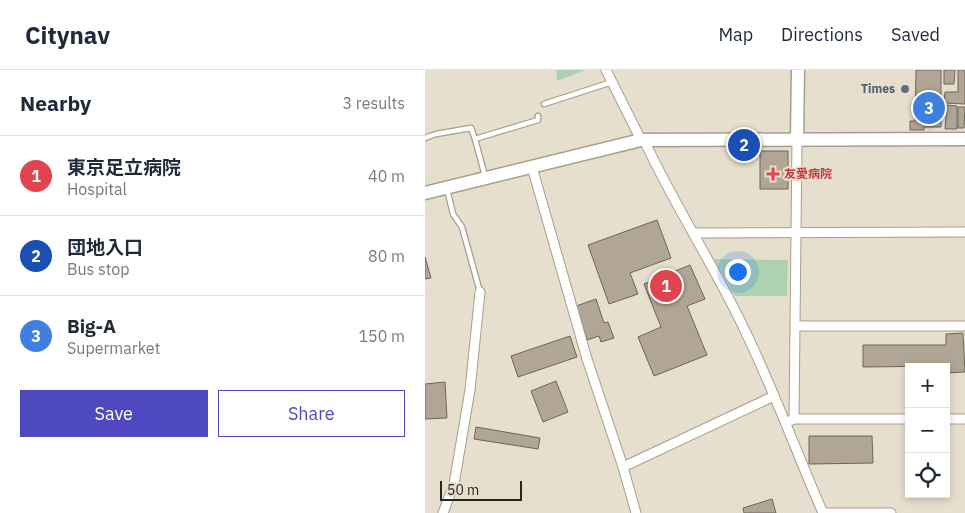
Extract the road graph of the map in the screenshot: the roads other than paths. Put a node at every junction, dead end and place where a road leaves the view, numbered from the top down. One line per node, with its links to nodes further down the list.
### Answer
1 (606, 70): 3 (street)
2 (798, 70): 8 (street)
3 (612, 82): 4 (lane); 9 (street)
4 (544, 104)
5 (538, 116): 7 (lane)
6 (425, 138): 7 (lane)
7 (475, 139): 12 (lane)
8 (797, 139): 9 (street); 10 (street); 15 (street)
9 (643, 140): 11 (street); 17 (street)
10 (965, 140)
11 (531, 167): 12 (street); 26 (street)
12 (486, 178): 13 (street)
13 (447, 188): 14 (street); 18 (lane)
14 (425, 193)
15 (796, 232): 16 (street); 17 (street); 19 (street)
16 (965, 232)
17 (693, 233): 21 (street)
18 (480, 292): 27 (street)
19 (795, 326): 20 (street); 25 (street)
20 (965, 326)
21 (774, 396): 25 (street); 26 (street)
22 (905, 419): 25 (street)
23 (950, 419): 24 (street)
24 (965, 419)
25 (790, 421): 29 (street)
26 (623, 468): 28 (street)
27 (443, 513)
28 (636, 513)
29 (823, 513): 30 (street)
30 (891, 513)

